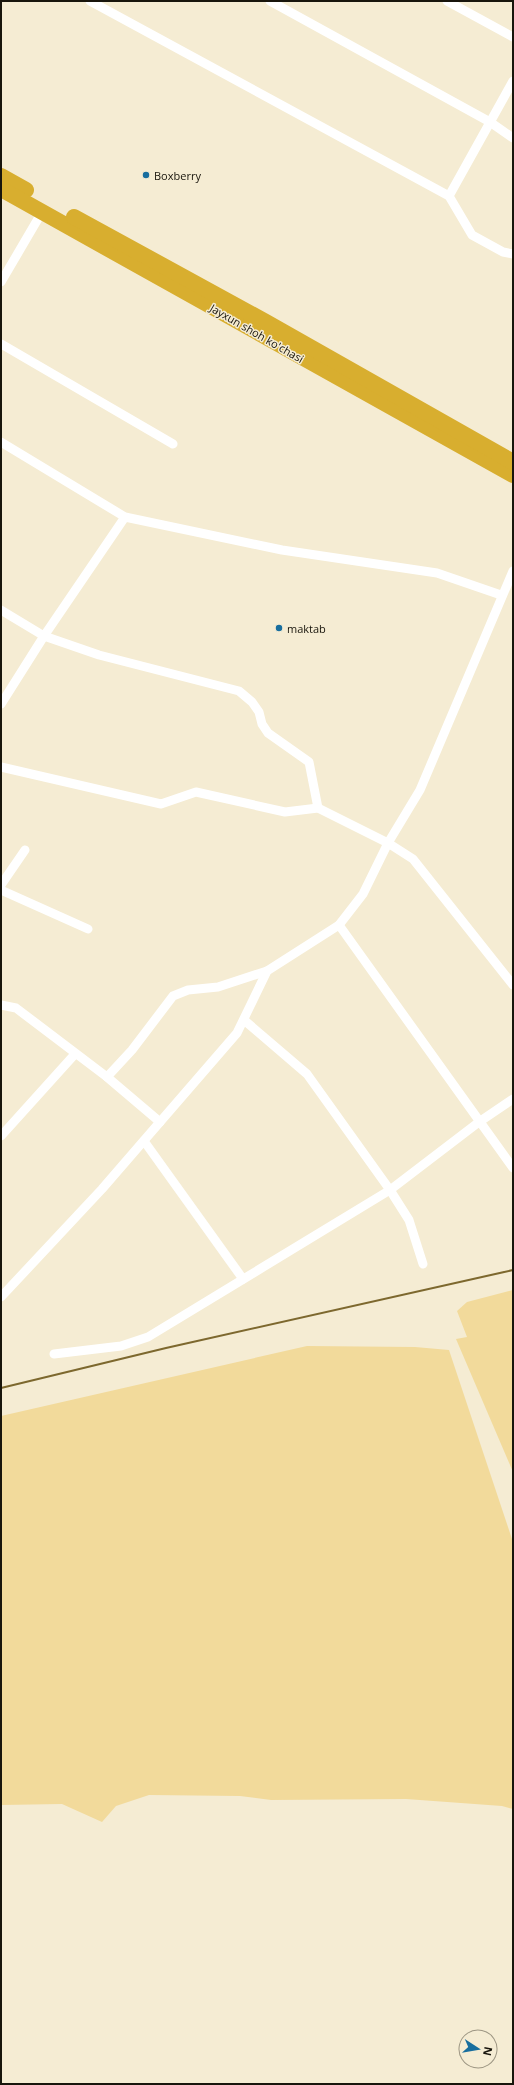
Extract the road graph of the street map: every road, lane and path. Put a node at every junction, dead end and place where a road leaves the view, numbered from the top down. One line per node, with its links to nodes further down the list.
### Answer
1 (90, 1): 10 (street)
2 (270, 1): 6 (street)
3 (447, 1): 4 (street)
4 (513, 37)
5 (513, 81): 6 (street)
6 (490, 122): 7 (street); 10 (street)
7 (513, 138)
8 (1, 176): 17 (highway, Jayxun shoh ko'chasi)
9 (1, 189): 11 (highway, Jayxun shoh ko'chasi)
10 (449, 196): 12 (street)
11 (42, 212): 13 (street); 18 (highway, Jayxun shoh ko'chasi)
12 (513, 254)
13 (1, 282)
14 (1, 344): 16 (street)
15 (1, 442): 19 (street)
16 (173, 444)
17 (513, 462)
18 (513, 475)
19 (125, 517): 21 (street); 23 (street)
20 (513, 571): 21 (street)
21 (501, 595): 27 (street)
22 (1, 610): 23 (street)
23 (44, 636): 24 (street); 26 (street)
24 (1, 704)
25 (1, 767): 26 (street)
26 (318, 808): 27 (street)
27 (388, 843): 31 (street); 34 (street)
28 (25, 850): 29 (street)
29 (1, 885)
30 (1, 890): 32 (street)
31 (339, 924): 33 (street); 41 (street)
32 (88, 929)
33 (268, 971): 36 (street); 38 (street)
34 (513, 985)
35 (2, 1008): 37 (street)
36 (244, 1020): 40 (street); 45 (street)
37 (75, 1054): 38 (street); 42 (street)
38 (107, 1077): 40 (street)
39 (513, 1099): 41 (street)
40 (160, 1122): 43 (street)
41 (479, 1122): 44 (street); 45 (street)
42 (1, 1136)
43 (144, 1141): 47 (street); 48 (street)
44 (513, 1168)
45 (390, 1190): 46 (street); 47 (street)
46 (423, 1264)
47 (243, 1279): 49 (street)
48 (1, 1297)
49 (54, 1354)

